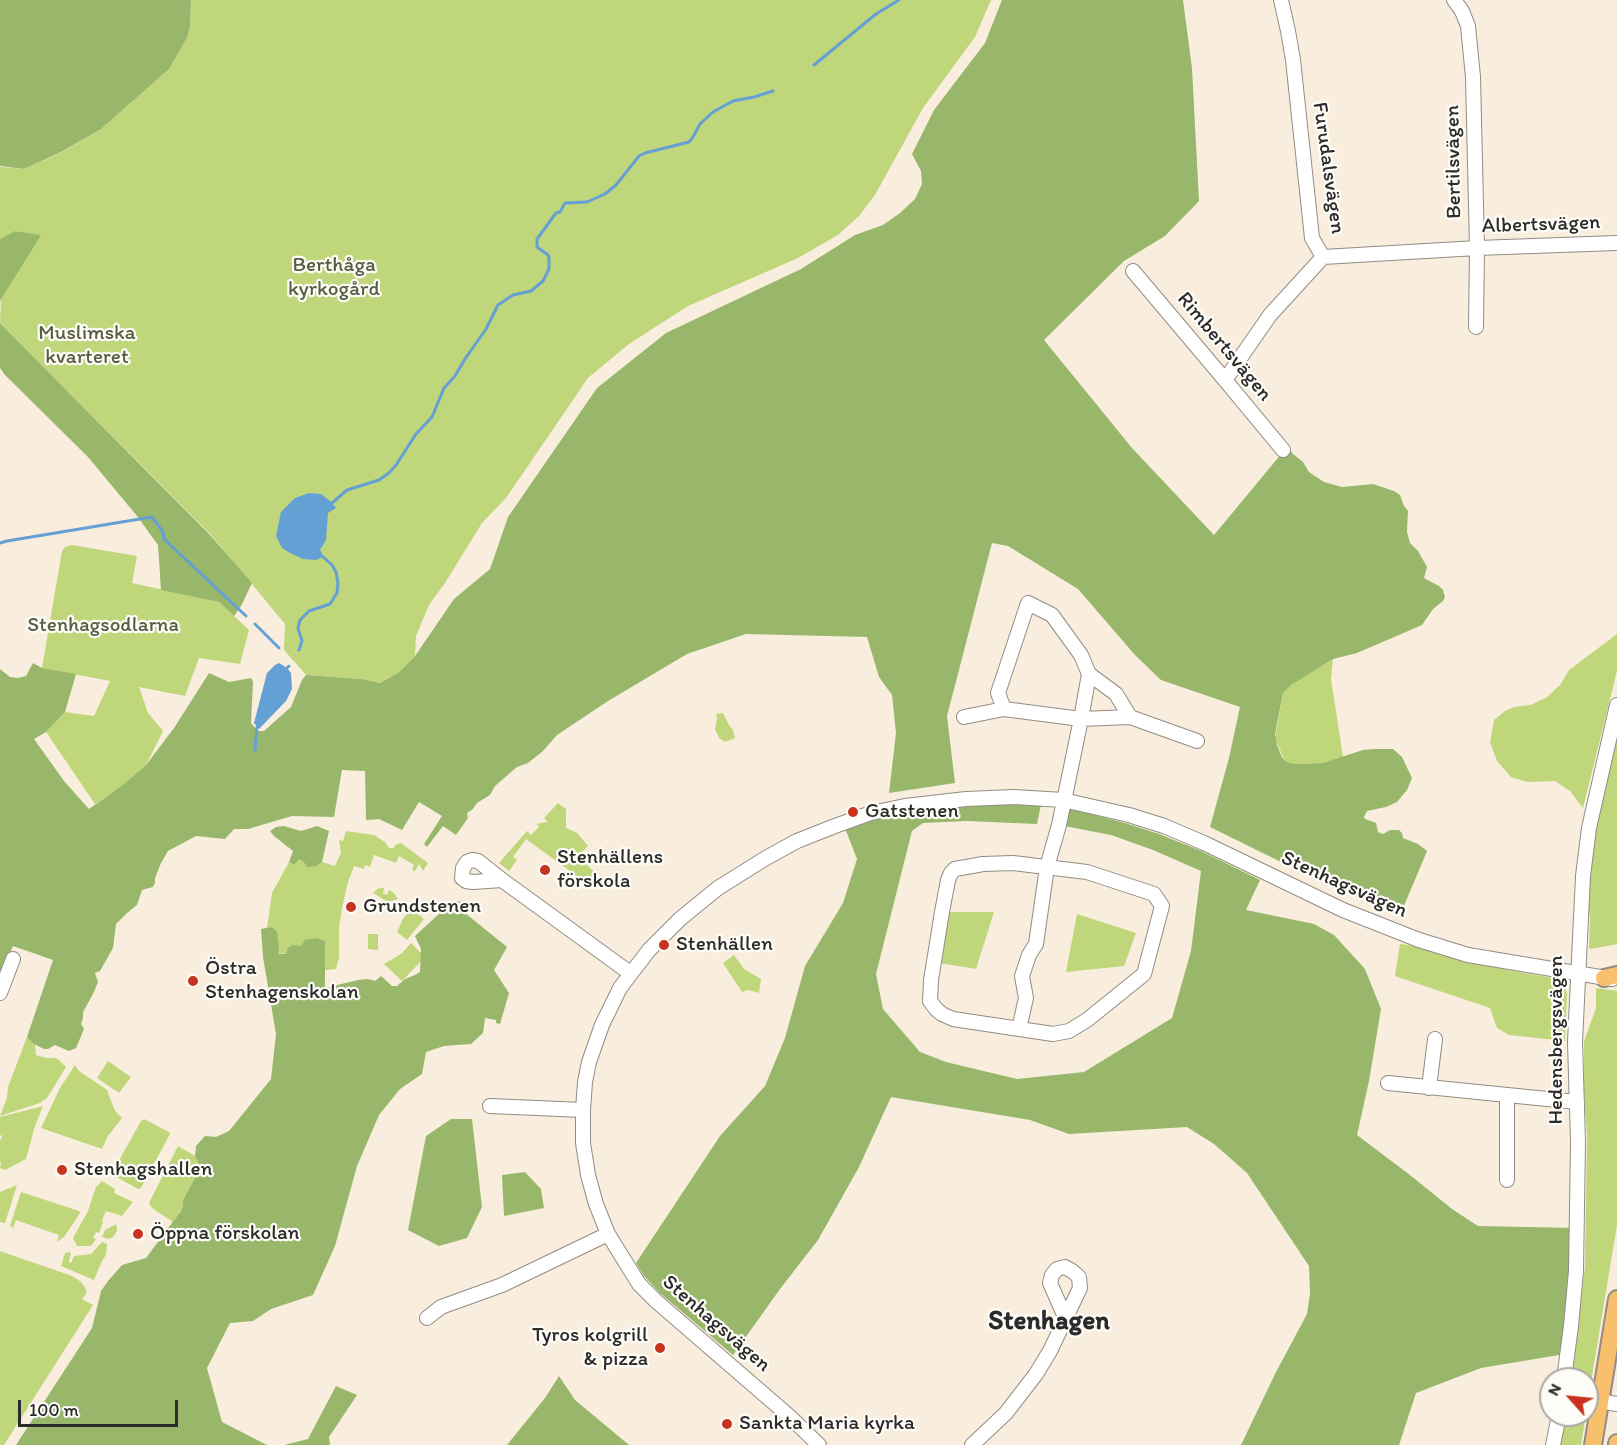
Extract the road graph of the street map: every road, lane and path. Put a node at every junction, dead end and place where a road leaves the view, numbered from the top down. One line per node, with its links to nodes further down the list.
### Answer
1 (1281, 0): 5 (street, Furudalsvägen)
2 (1454, 0): 4 (street, Bertilsvägen)
3 (1617, 243): 4 (street, Albertsvägen)
4 (1477, 248): 5 (street, Albertsvägen); 7 (street, Bertilsvägen)
5 (1323, 257): 8 (street, Furudalsvägen)
6 (1133, 271): 8 (street, Rimbertsvägen)
7 (1476, 327)
8 (1226, 380): 9 (street, Rimbertsvägen)
9 (1283, 450)
10 (1089, 674): 12 (street); 14 (street); 15 (street)
11 (1617, 705): 22 (street, Hedensbergsvägen)
12 (1004, 710): 13 (street); 15 (street)
13 (964, 717)
14 (1130, 717): 15 (street); 16 (street)
15 (1081, 719): 17 (street)
16 (1197, 741)
17 (1063, 800): 18 (street); 21 (street, Stenhagsvägen); 22 (street, Stenhagsvägen)
18 (1047, 867): 25 (street); 25 (street); 25 (street)
19 (502, 880): 21 (street)
20 (14, 959): 24 (street)
21 (630, 973): 32 (street, Stenhagsvägen)
22 (1577, 974): 23 (street, Stenhagsvägen); 30 (street, Hedensbergsvägen)
23 (1613, 977)
24 (0, 993)
25 (1019, 1029)
26 (1435, 1039): 28 (street)
27 (1388, 1083): 28 (street)
28 (1429, 1088): 29 (street)
29 (1507, 1096): 30 (street); 33 (street)
30 (1576, 1102): 38 (street, Hedensbergsvägen)
31 (490, 1106): 32 (street)
32 (583, 1110): 34 (street, Stenhagsvägen)
33 (1507, 1180)
34 (608, 1234): 37 (street); 42 (street, Stenhagsvägen)
35 (1617, 1299): 39 (main road)
36 (1065, 1317): 43 (street)
37 (427, 1318)
38 (1566, 1367)
39 (1600, 1401): 40 (street); 45 (main road)
40 (1617, 1404)
41 (1557, 1427): 44 (street)
42 (810, 1442)
43 (972, 1445)
44 (1553, 1445)
45 (1593, 1445)

